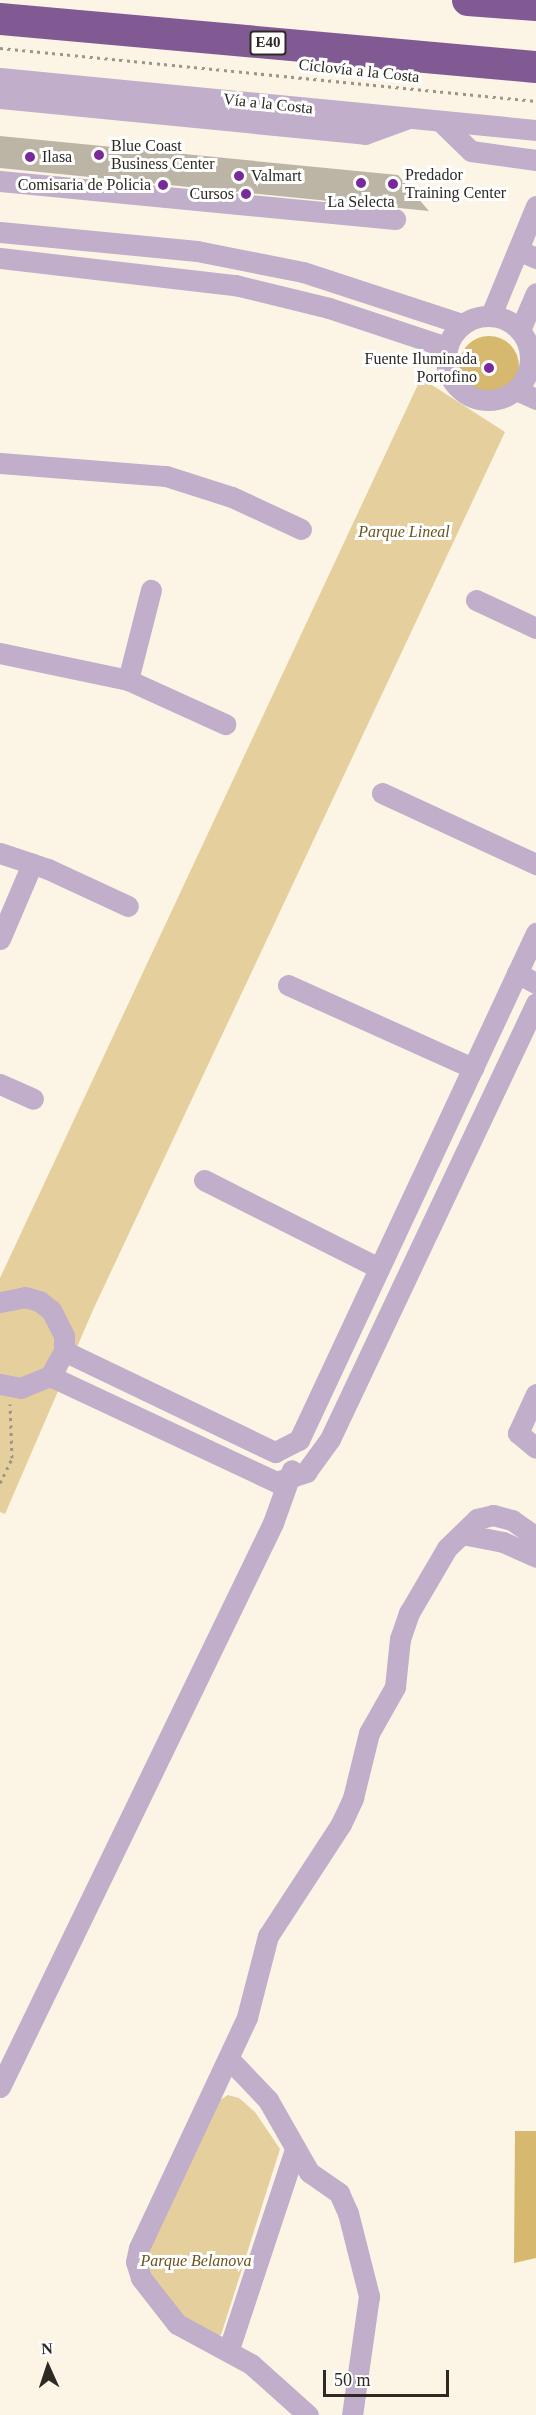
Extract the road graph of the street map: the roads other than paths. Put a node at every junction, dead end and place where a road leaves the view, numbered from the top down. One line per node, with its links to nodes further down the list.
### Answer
1 (468, 0): 2 (highway)
2 (517, 3)
3 (0, 20): 4 (highway, E40)
4 (536, 67)
5 (0, 78): 7 (street, Vía a la Costa)
6 (0, 98): 7 (street)
7 (410, 118): 8 (street, Vía a la Costa)
8 (440, 121): 9 (street, Vía a la Costa); 10 (street)
9 (536, 130)
10 (536, 160)
11 (0, 181): 13 (street)
12 (536, 206): 16 (street)
13 (395, 219)
14 (0, 232): 15 (street)
15 (121, 244): 18 (street); 21 (street)
16 (527, 254): 20 (street)
17 (0, 258): 18 (street)
18 (116, 271): 23 (street)
19 (536, 293): 22 (street)
20 (491, 315): 21 (street); 22 (street)
21 (462, 324): 23 (street)
22 (520, 330): 24 (street)
23 (446, 347): 25 (street)
24 (533, 364): 25 (street)
25 (516, 390): 26 (street)
26 (536, 399)
27 (0, 463): 28 (street)
28 (301, 529)
29 (151, 590): 33 (street)
30 (476, 600): 31 (street)
31 (536, 628)
32 (0, 653): 33 (street)
33 (128, 680): 34 (street)
34 (225, 724)
35 (382, 793): 38 (street)
36 (0, 854): 37 (street)
37 (32, 864): 39 (street); 41 (street)
38 (536, 864)
39 (128, 906)
40 (536, 933): 42 (street)
41 (0, 939)
42 (527, 978): 45 (street)
43 (288, 985): 45 (street)
44 (536, 1003): 57 (street)
45 (473, 1068): 49 (street)
46 (0, 1084): 47 (street)
47 (33, 1100)
48 (204, 1180): 49 (street)
49 (379, 1268): 55 (street)
50 (0, 1302): 51 (street)
51 (64, 1351): 52 (street); 55 (street)
52 (50, 1376): 53 (street); 57 (street)
53 (3, 1385)
54 (536, 1395): 56 (street)
55 (299, 1440): 57 (street)
56 (536, 1448)
57 (290, 1480): 64 (street)
58 (512, 1520): 59 (street); 60 (street); 61 (street)
59 (462, 1534): 61 (street); 63 (street)
60 (536, 1537)
61 (503, 1542): 62 (street)
62 (536, 1557)
63 (229, 2059): 65 (street); 66 (street)
64 (0, 2087)
65 (295, 2150): 66 (street); 68 (street)
66 (229, 2349): 67 (street)
67 (308, 2415)
68 (352, 2415)

